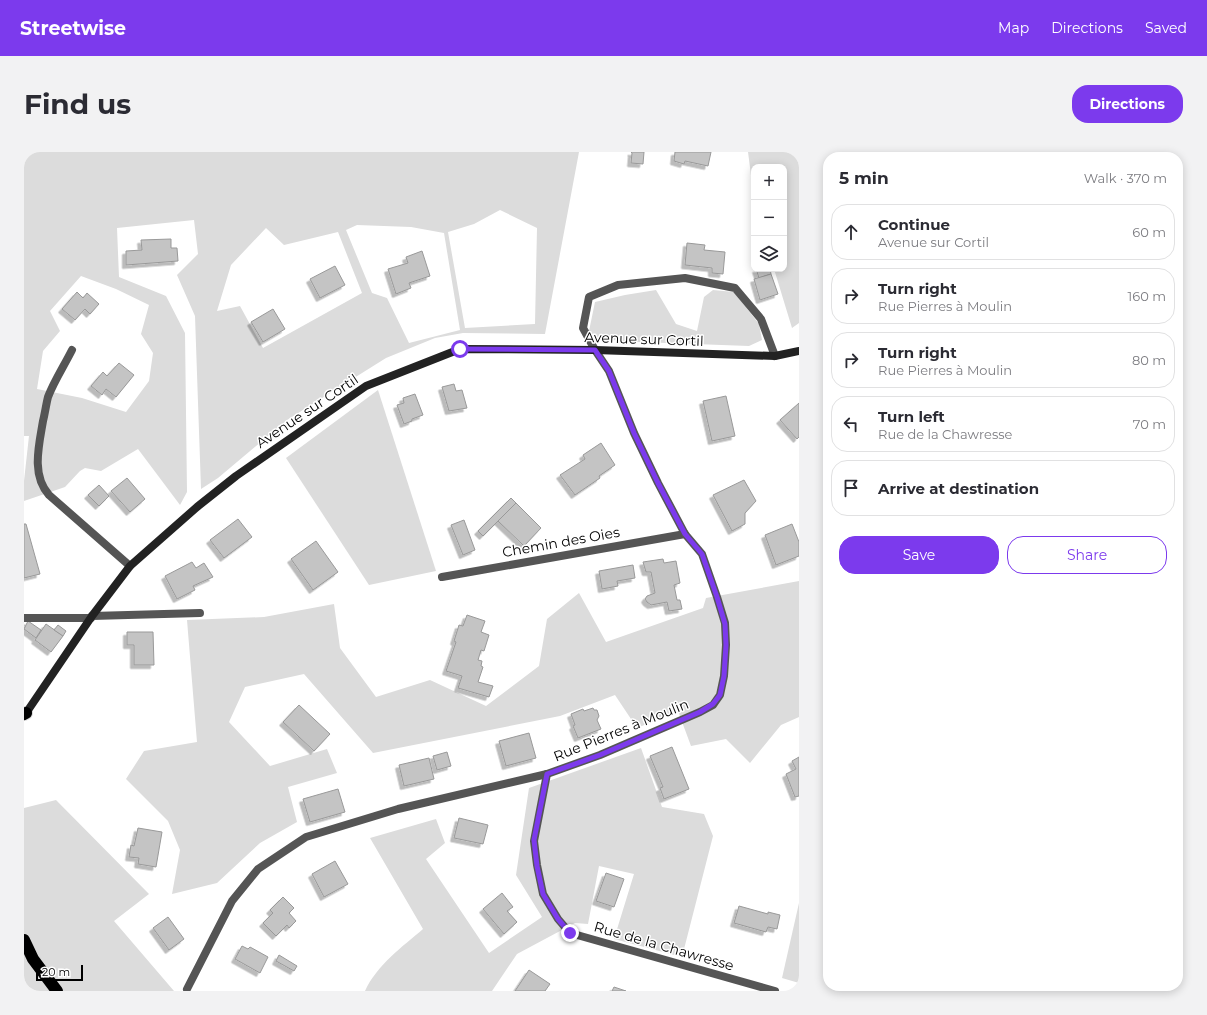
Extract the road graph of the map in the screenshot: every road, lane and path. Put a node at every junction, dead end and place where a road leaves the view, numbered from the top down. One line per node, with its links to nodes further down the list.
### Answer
1 (72, 350): 6 (street)
2 (595, 350): 4 (main road, Avenue sur Cortil); 4 (street, Rue Pierres à Moulin); 5 (street, Rue Pierres à Moulin); 6 (main road, Avenue sur Cortil)
3 (799, 351): 4 (main road, Avenue sur Cortil)
4 (775, 356)
5 (685, 534): 7 (street, Chemin des Oies); 12 (street, Rue Pierres à Moulin)
6 (130, 566): 9 (main road, Avenue sur Cortil)
7 (442, 577)
8 (200, 613): 9 (street)
9 (91, 617): 10 (street); 11 (main road, Avenue sur Cortil)
10 (24, 618)
11 (25, 714)
12 (547, 774): 14 (street, Rue Pierres à Moulin); 16 (street, Rue de la Chawresse)
13 (24, 940): 15 (highway)
14 (187, 989)
15 (57, 991)
16 (775, 991)

